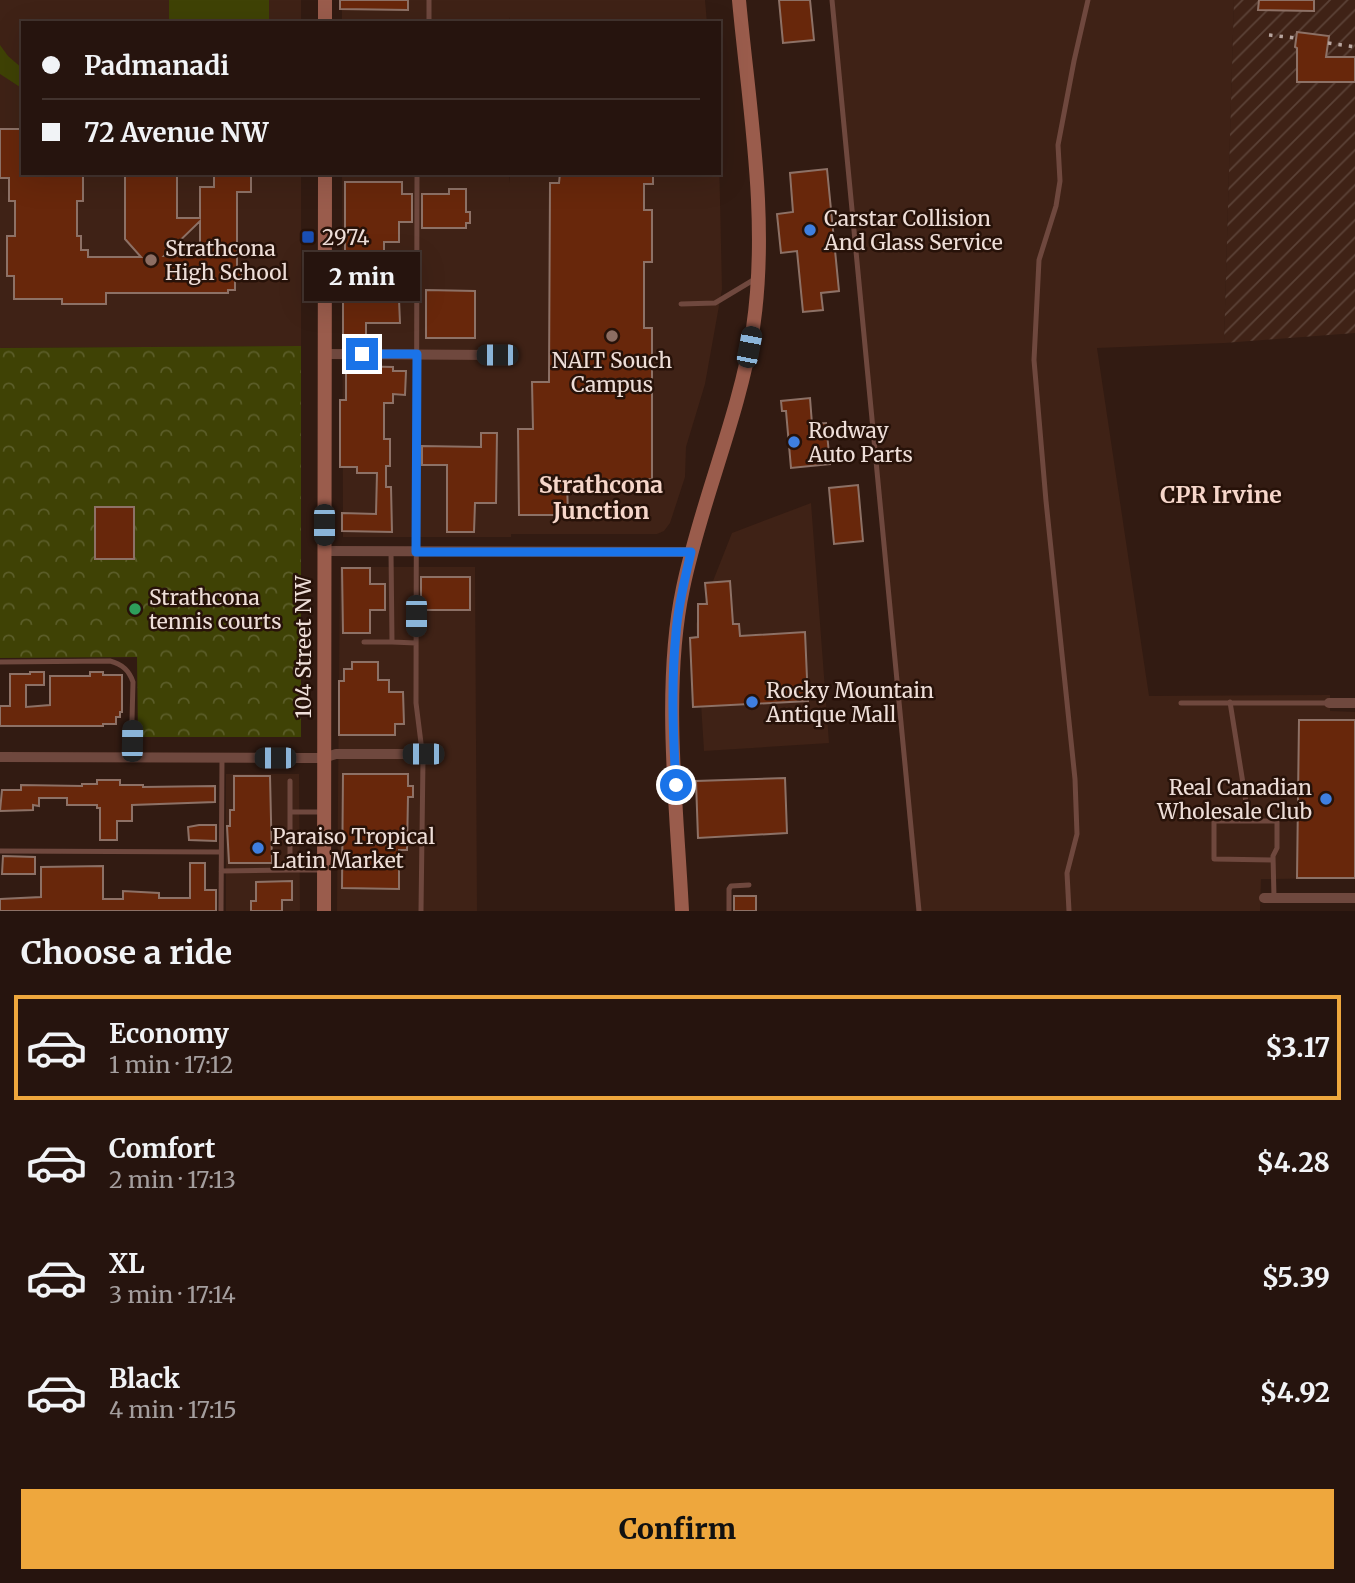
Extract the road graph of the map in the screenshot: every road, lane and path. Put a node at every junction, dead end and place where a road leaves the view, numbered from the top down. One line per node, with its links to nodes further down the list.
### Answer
1 (325, 0): 6 (main road)
2 (429, 0): 7 (lane)
3 (738, 0): 10 (main road)
4 (832, 0): 50 (lane)
5 (1088, 0): 51 (lane)
6 (325, 21)
7 (429, 21)
8 (325, 175): 12 (main road, 104 Street NW)
9 (417, 175): 13 (lane)
10 (757, 277): 11 (lane); 18 (main road)
11 (681, 304)
12 (325, 354): 13 (street); 15 (main road, 104 Street NW)
13 (417, 354): 14 (street); 17 (lane)
14 (497, 355)
15 (324, 551): 16 (street); 31 (main road, 104 Street NW)
16 (391, 552): 17 (street); 20 (lane)
17 (416, 552): 18 (street); 21 (lane)
18 (691, 552): 48 (main road)
19 (364, 642): 20 (lane)
20 (392, 642): 21 (lane)
21 (416, 643): 27 (lane)
22 (0, 662): 29 (lane)
23 (1181, 702): 24 (lane)
24 (1230, 702): 25 (lane); 35 (lane)
25 (1329, 702): 26 (street)
26 (1355, 703)
27 (423, 754): 31 (street); 47 (lane)
28 (0, 757): 29 (street)
29 (131, 757): 30 (street)
30 (222, 758): 31 (street); 37 (lane)
31 (323, 758): 33 (main road, 104 Street NW)
32 (290, 781): 34 (lane)
33 (324, 811): 34 (lane); 40 (main road, 104 Street NW)
34 (290, 812): 39 (lane)
35 (1249, 821): 38 (lane); 38 (lane)
36 (0, 851): 37 (lane)
37 (221, 852): 41 (lane)
38 (1273, 860): 43 (lane)
39 (290, 870): 40 (lane); 41 (lane)
40 (324, 870): 46 (main road, 104 Street NW)
41 (221, 871): 45 (lane)
42 (749, 885): 49 (lane)
43 (1269, 898): 44 (street)
44 (1355, 898)
45 (221, 911)
46 (324, 911)
47 (422, 911)
48 (682, 911)
49 (729, 911)
50 (919, 911)
51 (1069, 911)

